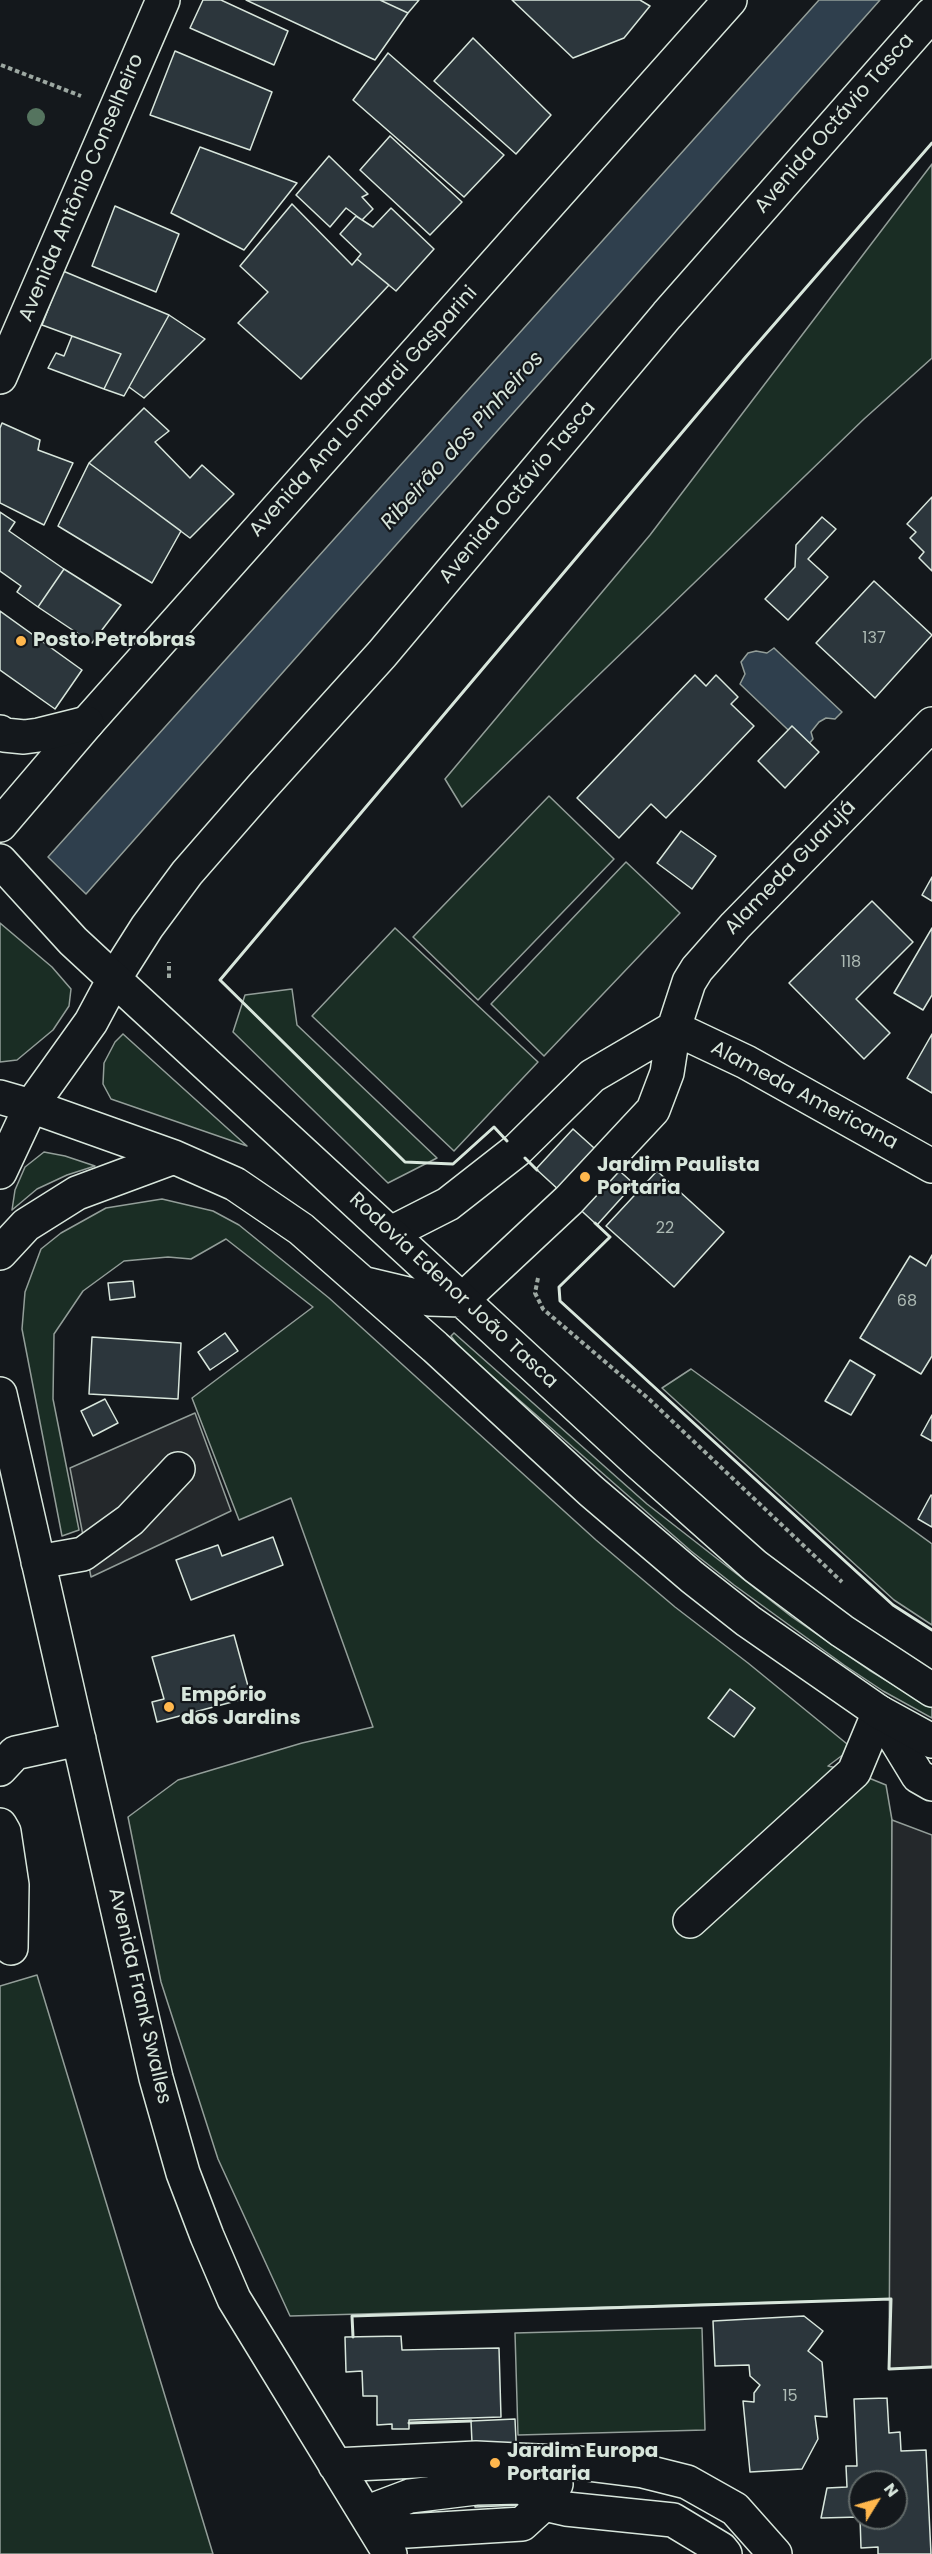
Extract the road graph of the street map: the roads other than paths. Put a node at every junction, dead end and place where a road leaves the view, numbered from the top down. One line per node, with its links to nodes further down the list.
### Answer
1 (163, 0): 4 (street, Avenida Antônio Conselheiro)
2 (730, 0): 5 (street, Avenida Ana Lombardi Gasparini)
3 (932, 14): 10 (street, Avenida Octávio Tasca)
4 (0, 376)
5 (87, 723): 7 (street); 8 (street, Avenida Ana Lombardi Gasparini)
6 (932, 724): 11 (street, Alameda Guarujá)
7 (0, 732)
8 (0, 825)
9 (0, 861): 10 (street, Rodovia Edenor João Tasca)
10 (114, 979): 13 (street, Avenida Octávio Tasca); 17 (street, Rodovia Edenor João Tasca)
11 (674, 1028): 16 (street, Alameda Americana); 17 (street); 20 (street, Alameda Guarujá)
12 (0, 1097): 13 (street)
13 (31, 1106): 14 (street); 15 (street, Avenida Octávio Tasca)
14 (174, 1157): 18 (street); 19 (street)
15 (4, 1159)
16 (932, 1166)
17 (391, 1233): 20 (street, Rodovia Edenor João Tasca)
18 (0, 1253)
19 (362, 1282): 20 (street); 25 (street)
20 (462, 1300): 24 (street, Rodovia Edenor João Tasca)
21 (0, 1394): 23 (street, Avenida Frank Swalles)
22 (178, 1469): 23 (street)
23 (38, 1562): 26 (street, Avenida Frank Swalles)
24 (932, 1690)
25 (879, 1712): 27 (street); 29 (street); 31 (street)
26 (79, 1739): 28 (street); 34 (street, Avenida Frank Swalles)
27 (932, 1741)
28 (0, 1769)
29 (932, 1784)
30 (0, 1825): 32 (street)
31 (690, 1921)
32 (11, 1948)
33 (579, 2463): 34 (street); 35 (street); 39 (street)
34 (335, 2465): 36 (street, Avenida Frank Swalles)
35 (544, 2504): 36 (street); 38 (street)
36 (365, 2513): 37 (street, Avenida Frank Swalles)
37 (390, 2554)
38 (725, 2554)
39 (775, 2554)

